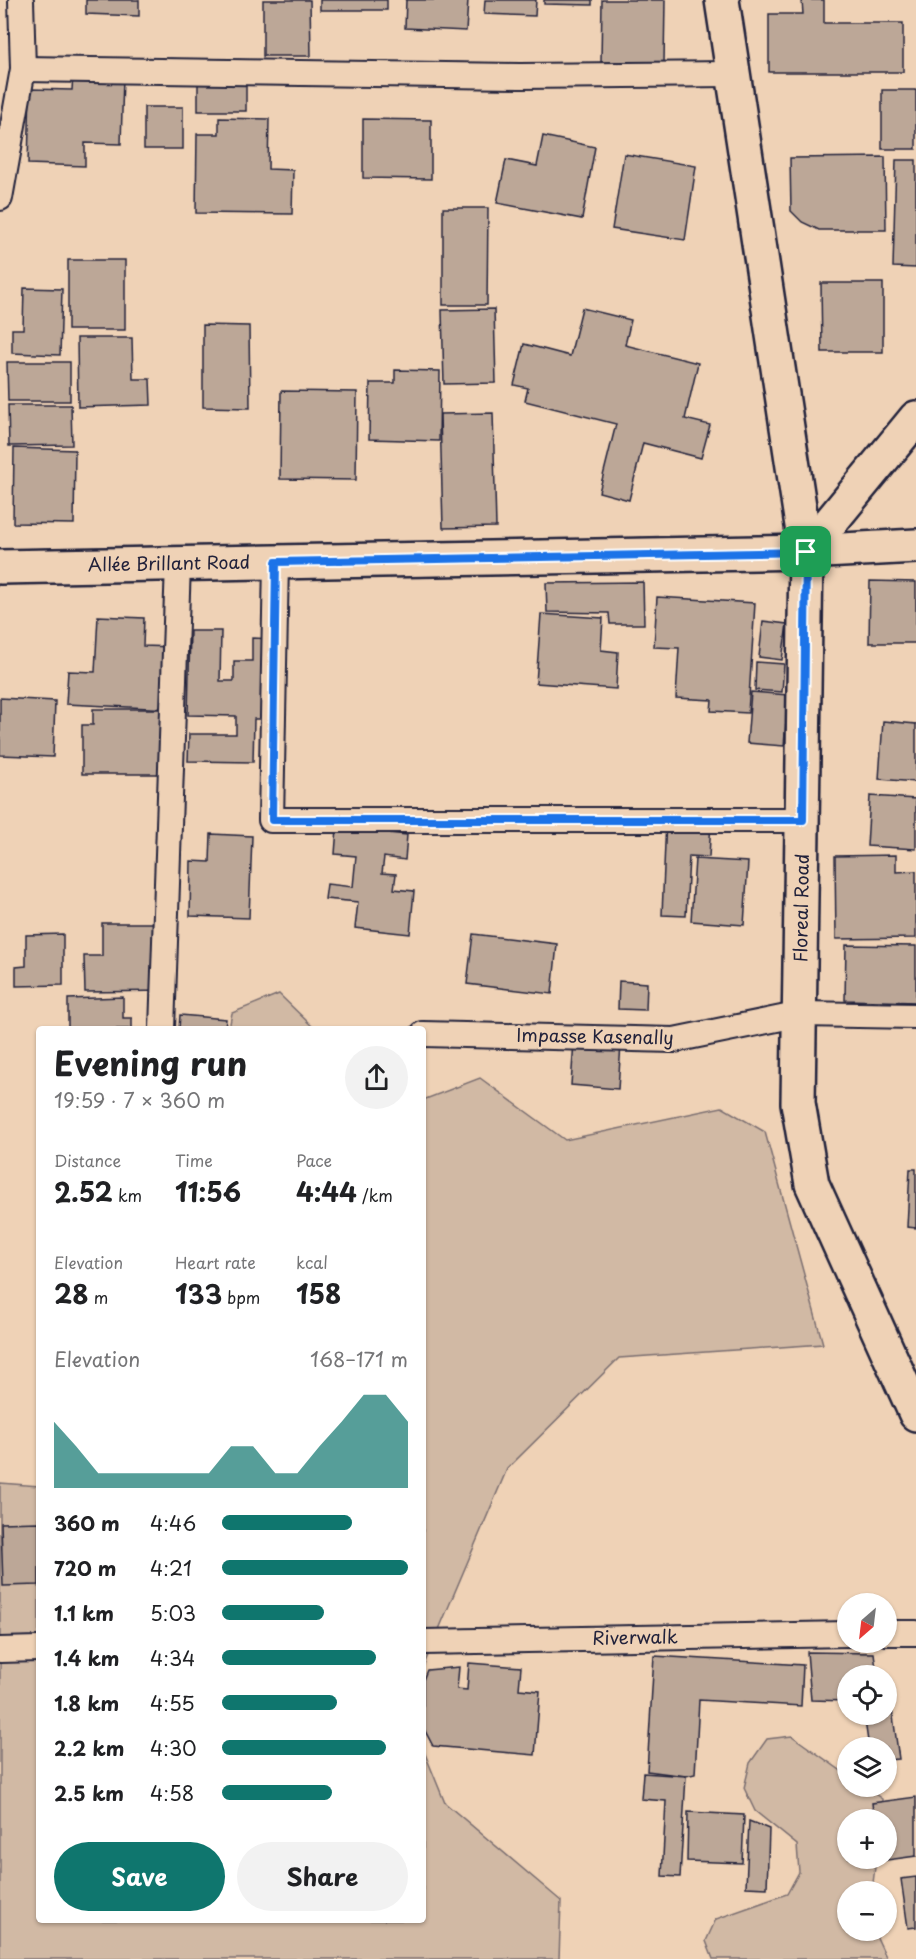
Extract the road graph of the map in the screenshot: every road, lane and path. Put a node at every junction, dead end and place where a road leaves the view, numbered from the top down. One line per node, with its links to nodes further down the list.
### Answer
1 (21, 0): 3 (street)
2 (722, 0): 4 (main road, Floreal Road)
3 (23, 69): 4 (street); 5 (street)
4 (732, 74): 8 (main road, Floreal Road)
5 (0, 198)
6 (916, 418): 8 (main road)
7 (916, 546): 8 (main road, Allée Brillant Road)
8 (806, 552): 9 (main road, Allée Brillant Road); 12 (main road, Floreal Road)
9 (276, 562): 10 (main road, Allée Brillant Road); 12 (street)
10 (178, 564): 11 (main road, Allée Brillant Road); 15 (street)
11 (0, 567)
12 (803, 820): 13 (main road, Floreal Road)
13 (801, 1014): 14 (street, Impasse Kasenally); 16 (street, Impasse Kasenally); 17 (main road, Floreal Road)
14 (916, 1016)
15 (162, 1026)
16 (426, 1034)
17 (916, 1414)
18 (897, 1633): 19 (street)
19 (916, 1633)
20 (837, 1634): 21 (street, Riverwalk)
21 (426, 1642)
22 (36, 1649): 23 (street)
23 (0, 1650)

